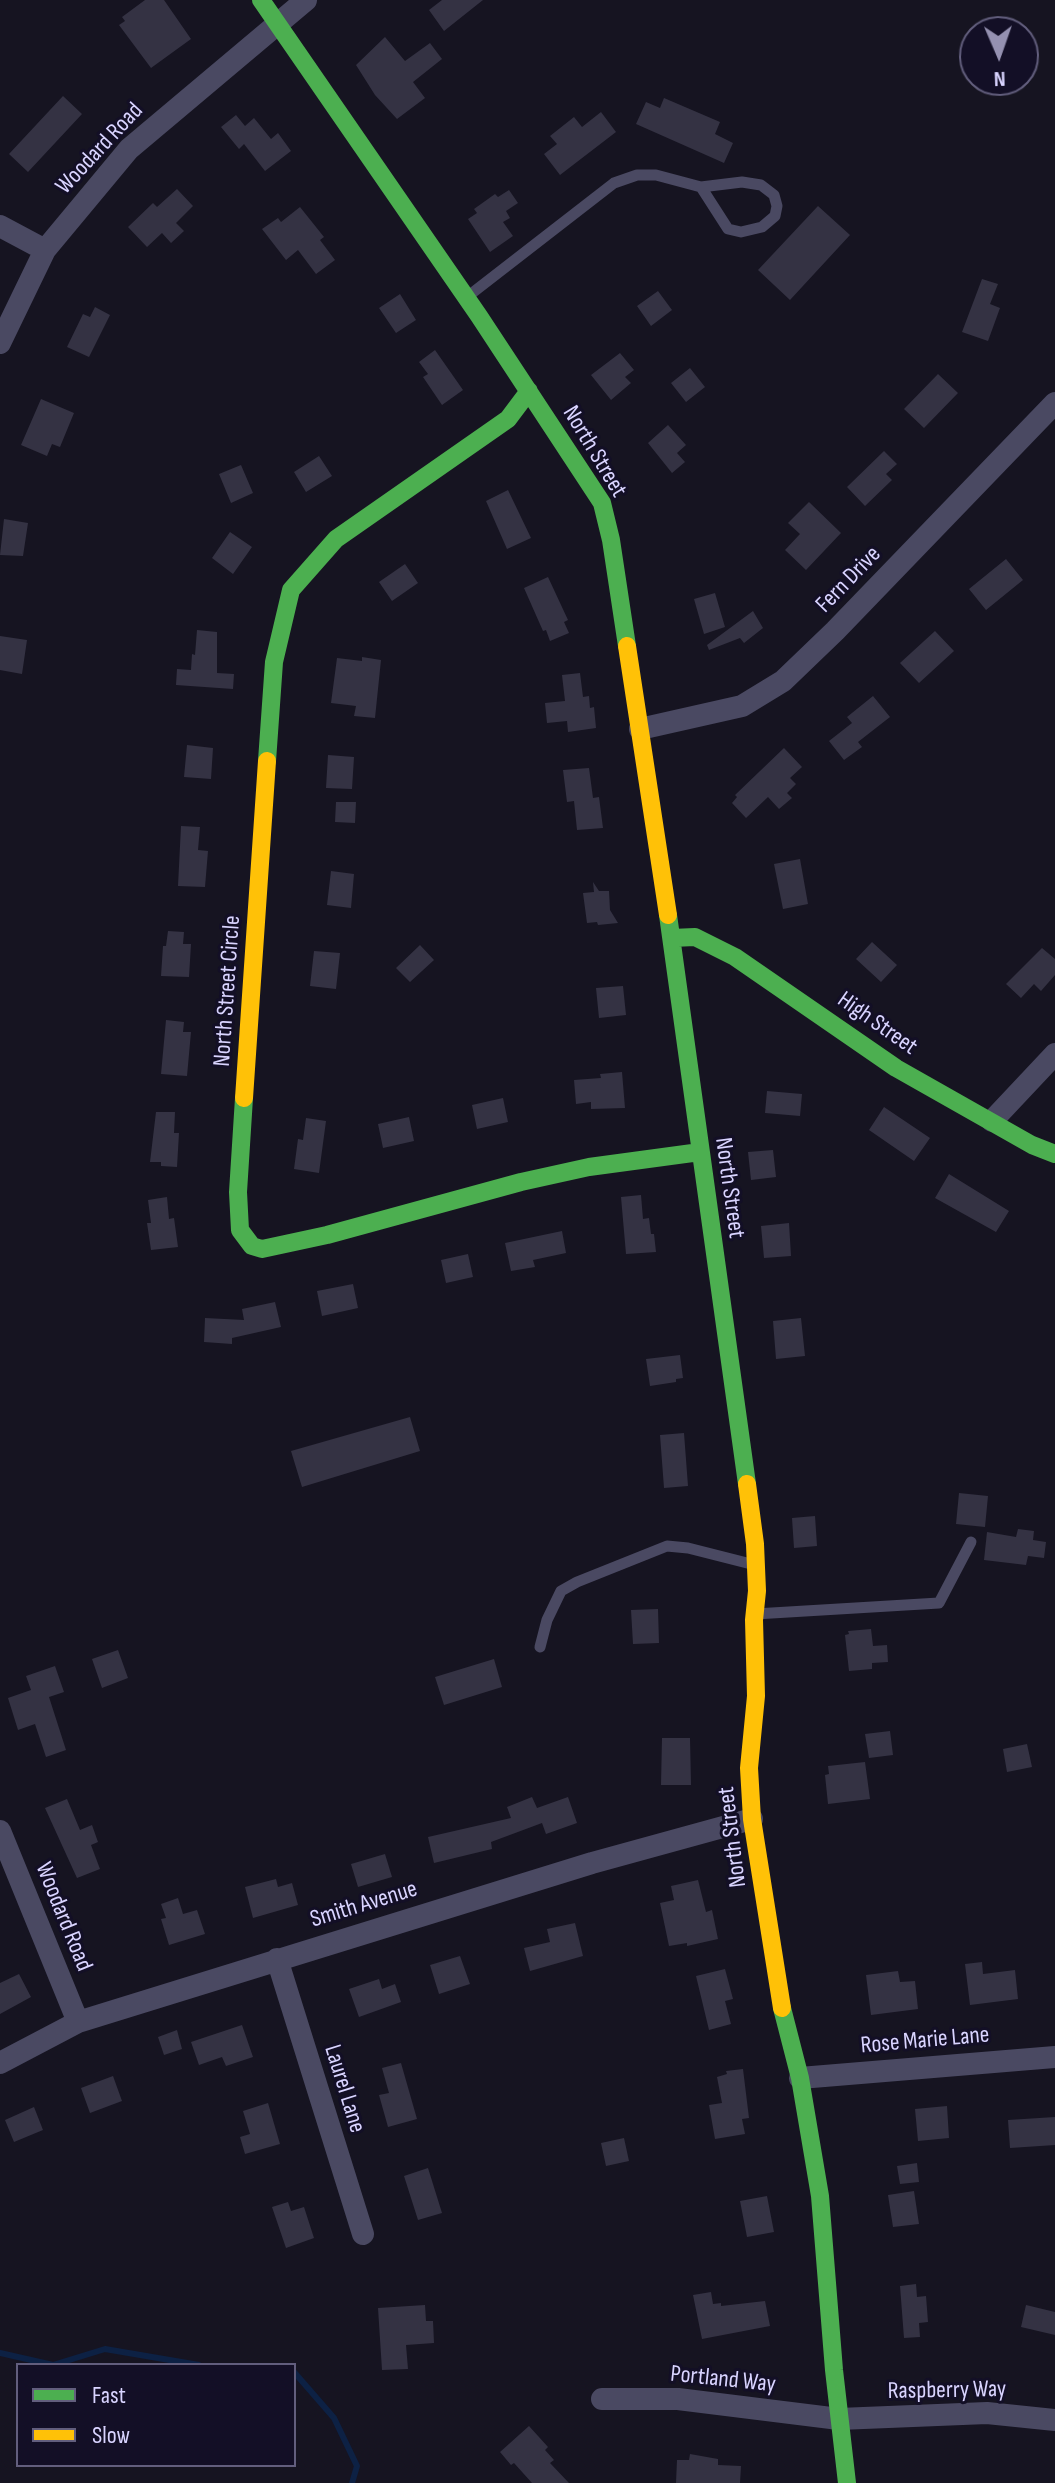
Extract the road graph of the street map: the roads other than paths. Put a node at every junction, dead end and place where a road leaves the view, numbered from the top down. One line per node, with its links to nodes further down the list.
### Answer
1 (261, 0): 3 (street, North Street)
2 (306, 0): 3 (street, Woodard Road)
3 (278, 23): 6 (street, Woodard Road); 7 (street, North Street)
4 (701, 187): 4 (lane); 7 (lane)
5 (0, 226): 6 (street)
6 (45, 250): 8 (street, Woodard Road)
7 (466, 298): 9 (street, North Street)
8 (0, 343)
9 (529, 391): 11 (street, North Street); 15 (street, North Street Circle)
10 (1055, 403): 11 (street, Fern Drive)
11 (640, 729): 12 (street, North Street)
12 (672, 938): 14 (street, High Street); 15 (street, North Street)
13 (1055, 1054): 14 (street)
14 (992, 1121): 16 (street, High Street)
15 (700, 1152): 18 (street, North Street)
16 (1055, 1154)
17 (971, 1542): 19 (lane)
18 (756, 1565): 19 (street, North Street); 20 (lane)
19 (754, 1614): 21 (street, North Street)
20 (540, 1647)
21 (752, 1819): 23 (street, Smith Avenue); 27 (street, North Street)
22 (0, 1831): 24 (street, Woodard Road)
23 (277, 1959): 24 (street, Smith Avenue); 28 (street, Laurel Lane)
24 (78, 2022): 26 (street, Smith Avenue)
25 (1055, 2057): 27 (street, Rose Marie Lane)
26 (0, 2063)
27 (800, 2078): 30 (street, North Street)
28 (363, 2234)
29 (602, 2399): 30 (street, Portland Way)
30 (839, 2419): 31 (street, Raspberry Way); 32 (street, North Street)
31 (1055, 2420)
32 (847, 2483)

